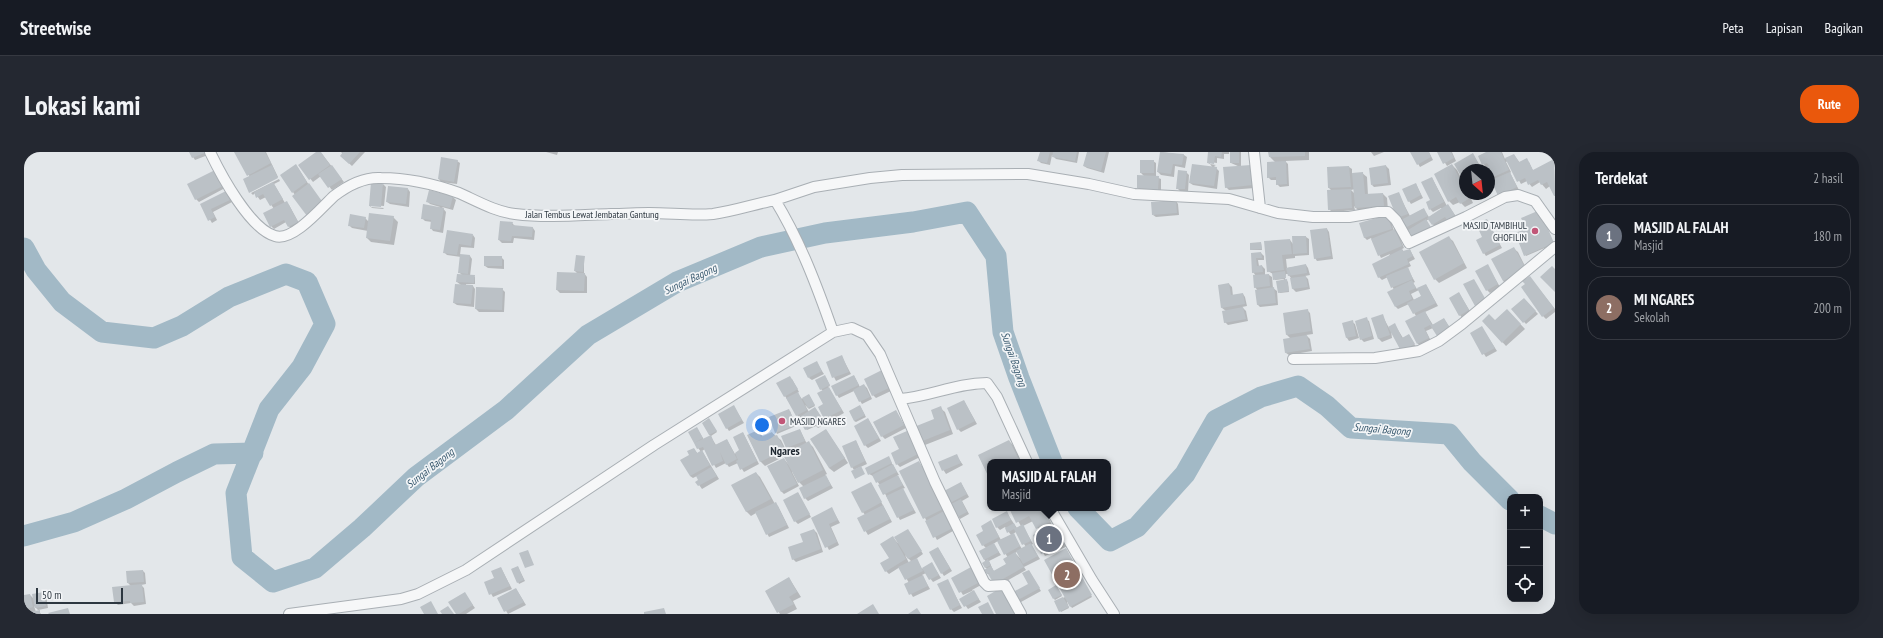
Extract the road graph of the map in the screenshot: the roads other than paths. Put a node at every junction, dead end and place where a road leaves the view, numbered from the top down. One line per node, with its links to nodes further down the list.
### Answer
1 (210, 152): 3 (street, Jalan Tembus Lewat Jembatan Gantung)
2 (1254, 152): 4 (street)
3 (775, 200): 4 (street); 7 (street)
4 (1260, 208): 5 (street)
5 (1555, 229)
6 (1555, 247): 8 (street)
7 (833, 332): 9 (street); 12 (street)
8 (1293, 359)
9 (900, 399): 10 (street); 13 (street)
10 (1026, 459)
11 (1052, 511): 14 (street)
12 (289, 614)
13 (1021, 614)
14 (1114, 614)

